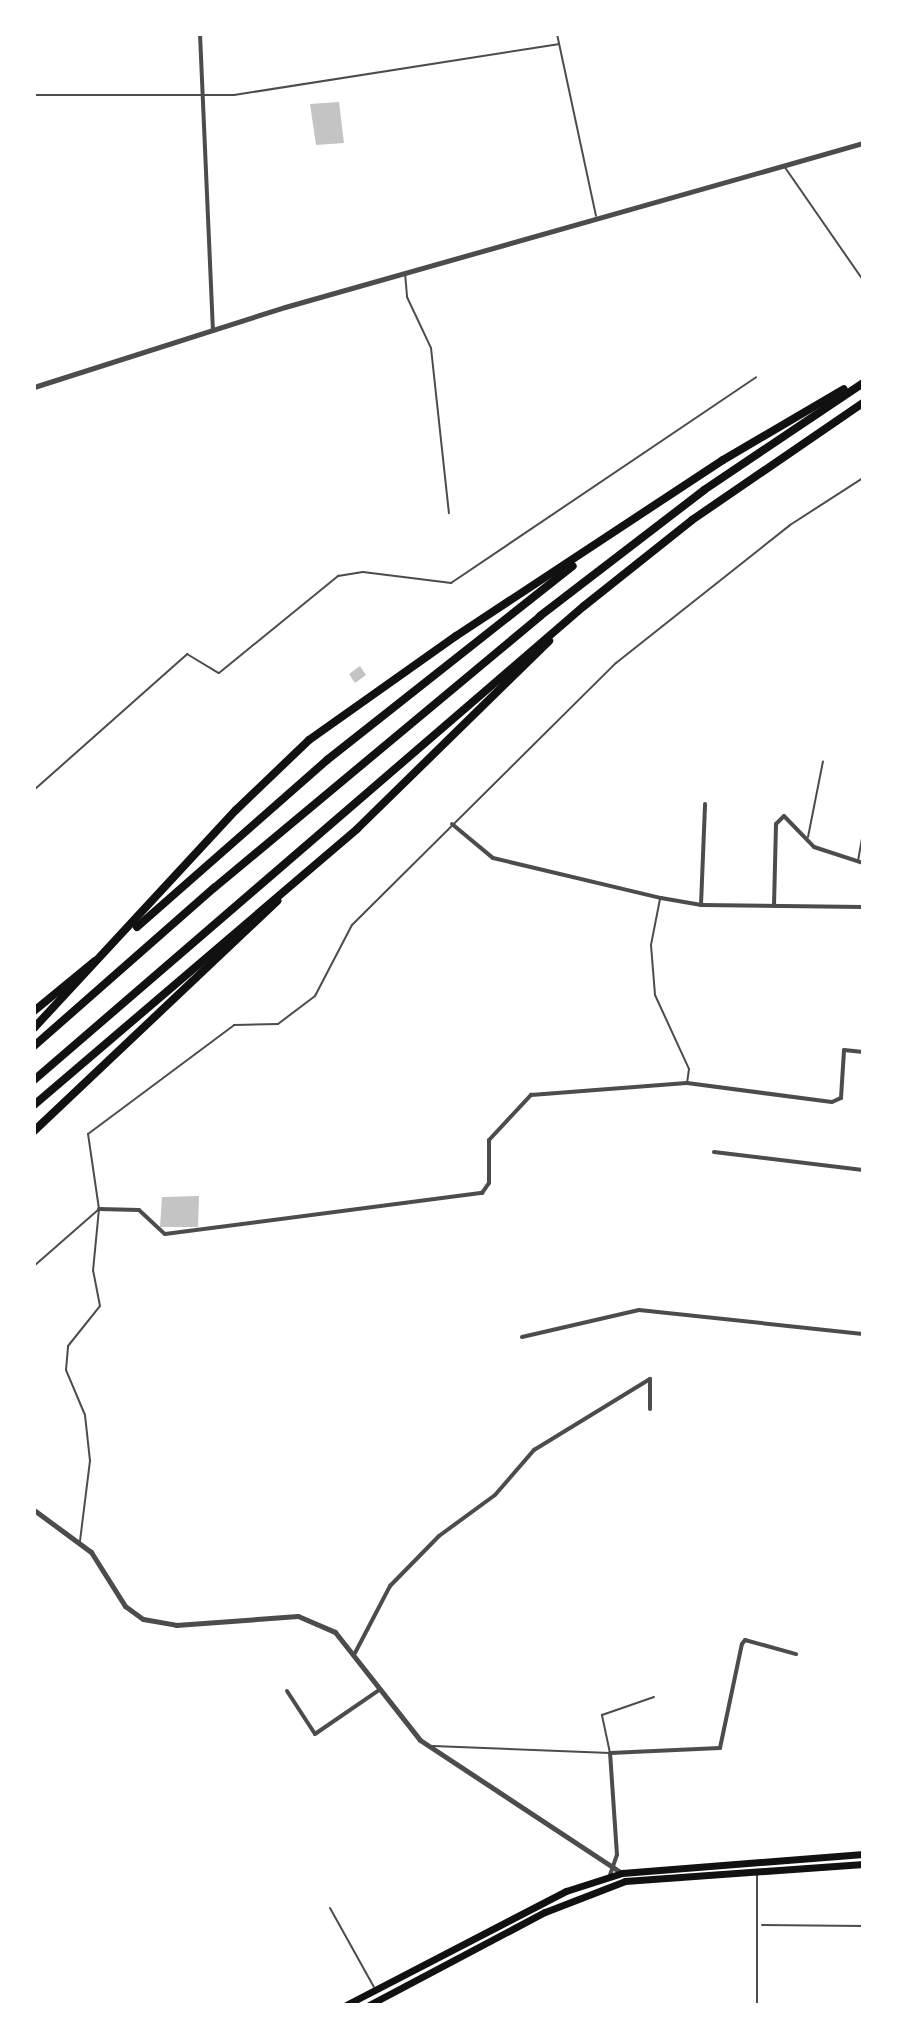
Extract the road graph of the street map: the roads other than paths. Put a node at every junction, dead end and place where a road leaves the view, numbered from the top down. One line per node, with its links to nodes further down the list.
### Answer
1 (200, 34): 5 (street)
2 (557, 34): 3 (lane)
3 (558, 44): 5 (lane); 8 (lane)
4 (34, 95): 5 (lane)
5 (200, 97): 11 (street)
6 (863, 143): 7 (street)
7 (784, 166): 8 (street); 10 (lane)
8 (597, 221): 9 (street)
9 (405, 273): 11 (street); 17 (lane)
10 (863, 280)
11 (213, 329): 14 (street)
12 (756, 377): 21 (lane)
13 (863, 381): 18 (highway); 34 (highway)
14 (34, 387)
15 (863, 403): 19 (highway)
16 (863, 478): 23 (lane)
17 (449, 513)
18 (606, 539): 32 (highway); 33 (highway)
19 (584, 606): 27 (highway); 36 (highway)
20 (823, 761): 25 (lane)
21 (34, 790)
22 (705, 804): 29 (street)
23 (452, 824): 28 (street); 42 (lane)
24 (863, 834): 26 (lane)
25 (807, 838): 26 (street); 30 (street)
26 (860, 862)
27 (300, 878): 38 (highway); 39 (highway)
28 (661, 898): 29 (street); 37 (lane)
29 (701, 905): 30 (street)
30 (774, 906): 31 (street)
31 (863, 907)
32 (34, 1011)
33 (34, 1028)
34 (34, 1046)
35 (863, 1052): 37 (street)
36 (34, 1080)
37 (687, 1083): 42 (street)
38 (34, 1105)
39 (34, 1131)
40 (714, 1152): 41 (street)
41 (863, 1170)
42 (99, 1209): 43 (lane); 48 (lane)
43 (34, 1266)
44 (863, 1334): 45 (street)
45 (522, 1337)
46 (650, 1409): 49 (street)
47 (34, 1510): 48 (street)
48 (80, 1541): 49 (street)
49 (355, 1653): 51 (street)
50 (796, 1654): 55 (street)
51 (379, 1690): 52 (street); 54 (street)
52 (287, 1691)
53 (654, 1697): 55 (lane)
54 (428, 1746): 55 (lane); 59 (street)
55 (610, 1753): 59 (street)
56 (863, 1854): 57 (main road)
57 (755, 1862): 60 (lane); 62 (main road)
58 (863, 1864): 60 (main road)
59 (614, 1866): 61 (street); 62 (street)
60 (757, 1872): 62 (main road); 64 (lane)
61 (609, 1877): 62 (main road); 66 (main road)
62 (624, 1877): 67 (main road)
63 (330, 1908): 66 (lane)
64 (761, 1925): 65 (lane); 70 (lane)
65 (863, 1926)
66 (375, 1989): 67 (lane); 68 (main road)
67 (380, 1999): 69 (main road)
68 (346, 2005)
69 (369, 2005)
70 (757, 2005)

